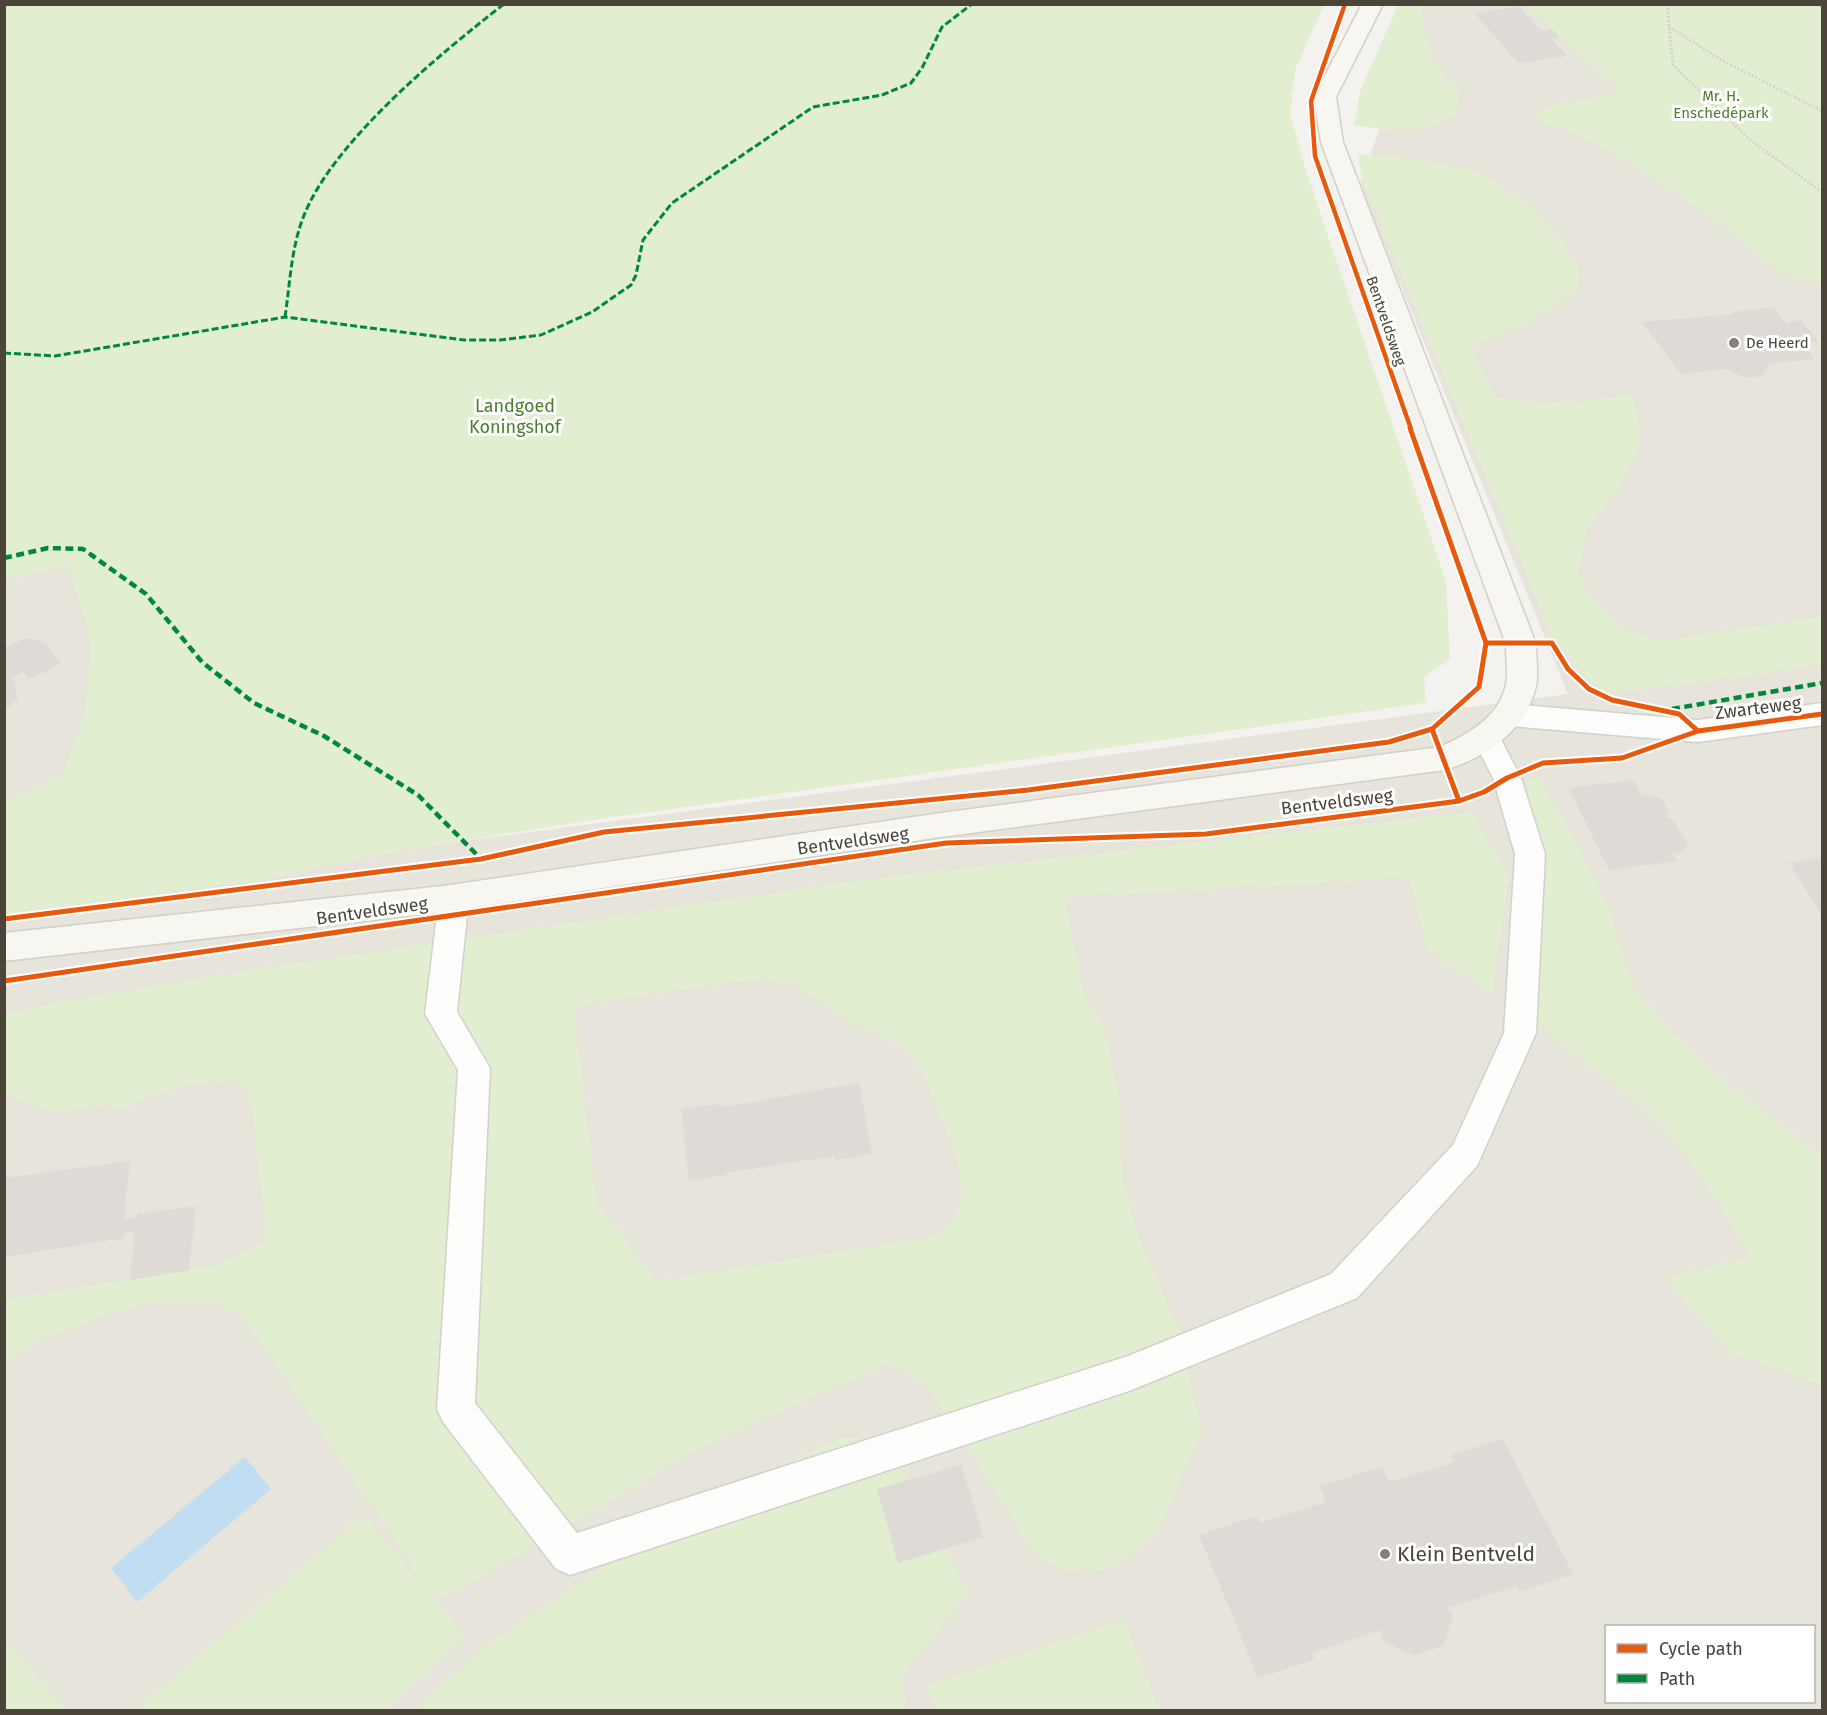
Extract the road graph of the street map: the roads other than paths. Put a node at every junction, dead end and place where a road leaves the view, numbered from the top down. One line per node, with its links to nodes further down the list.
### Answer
1 (1373, 4): 3 (street, Bentveldsweg)
2 (1822, 714): 3 (street, Zwarteweg)
3 (1498, 726): 4 (street, Bentveldsweg); 4 (lane)
4 (451, 897): 5 (street, Bentveldsweg)
5 (4, 947)

